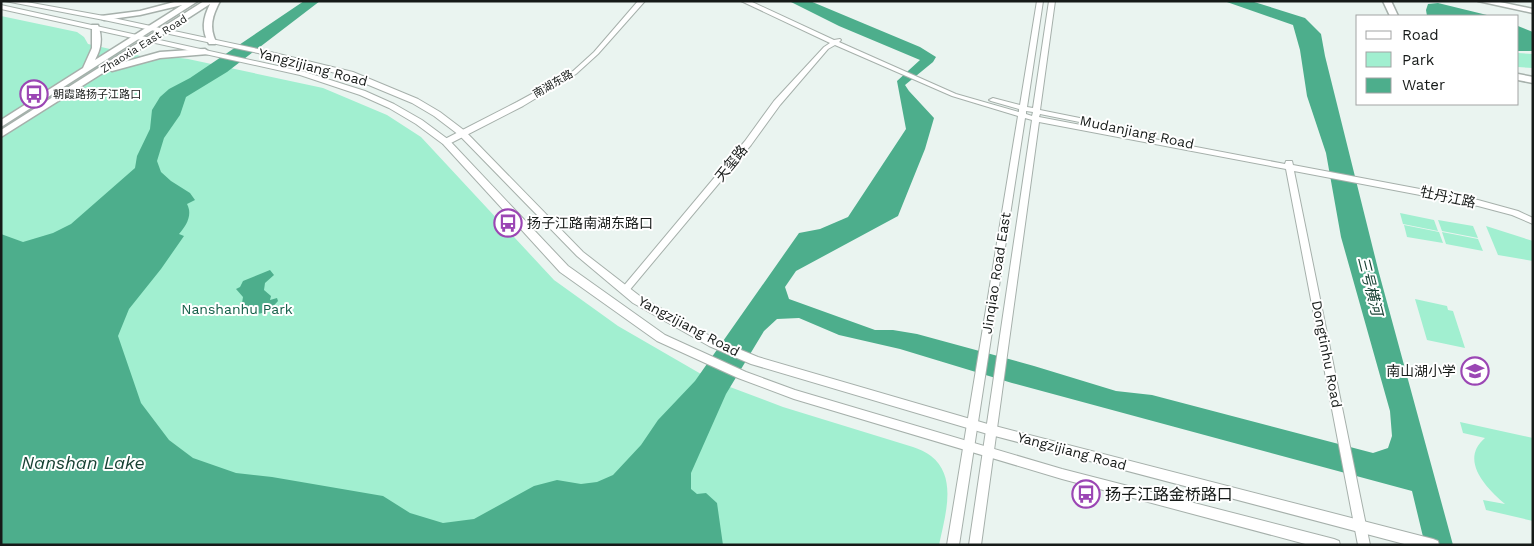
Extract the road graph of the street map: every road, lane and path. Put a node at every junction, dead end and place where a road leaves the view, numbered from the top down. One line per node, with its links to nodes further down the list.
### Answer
1 (8, 1): 19 (main road, Yangzijiang Road)
2 (189, 1): 19 (main road)
3 (194, 1): 21 (main road, Zhaoxia East Road)
4 (210, 1): 22 (main road, Zhaoxia East Road)
5 (216, 1): 26 (main road)
6 (642, 1): 35 (street, 南湖东路)
7 (744, 1): 25 (street, Mudanjiang Road)
8 (756, 1): 25 (street, Mudanjiang Road)
9 (1040, 1): 32 (street, Jinqiao Road East)
10 (1052, 1): 33 (street, Jinqiao Road East)
11 (1482, 1): 16 (main road)
12 (1500, 1): 15 (main road)
13 (1391, 2): 17 (main road); 18 (main road)
14 (1, 7): 20 (main road, Yangzijiang Road)
15 (1533, 8)
16 (1533, 12)
17 (1394, 15)
18 (1399, 15)
19 (104, 18): 21 (main road, Yangzijiang Road)
20 (95, 27): 23 (main road, Yangzijiang Road); 28 (main road)
21 (149, 29): 22 (main road, Yangzijiang Road); 23 (main road, Zhaoxia East Road)
22 (163, 32): 24 (main road, Zhaoxia East Road); 26 (main road, Yangzijiang Road)
23 (137, 36): 24 (main road, Yangzijiang Road); 28 (main road, Zhaoxia East Road)
24 (151, 39): 27 (main road, Yangzijiang Road); 29 (main road, Zhaoxia East Road)
25 (837, 41): 32 (street, Mudanjiang Road); 42 (street, 天玺路)
26 (212, 42): 35 (main road, Yangzijiang Road)
27 (205, 52): 29 (main road); 37 (main road, Yangzijiang Road)
28 (82, 72): 34 (main road, Zhaoxia East Road)
29 (98, 73): 36 (main road, Zhaoxia East Road)
30 (1519, 75): 31 (main road)
31 (1533, 79)
32 (1022, 112): 33 (street, Mudanjiang Road); 43 (street, Jinqiao Road East)
33 (1036, 115): 38 (street, Mudanjiang Road); 44 (street, Jinqiao Road East)
34 (1, 124)
35 (462, 133): 37 (street, 南湖东路); 42 (main road, Yangzijiang Road)
36 (1, 134)
37 (446, 142): 45 (main road, Yangzijiang Road)
38 (1290, 165): 39 (street, Mudanjiang Road); 47 (street, Dongtinhu Road)
39 (1362, 178): 40 (street, Mudanjiang Road); 41 (street, 牡丹江路)
40 (1533, 217)
41 (1533, 221)
42 (625, 290): 43 (main road, Yangzijiang Road)
43 (971, 424): 44 (main road, Yangzijiang Road); 45 (street, Jinqiao Road East)
44 (991, 430): 46 (street, Jinqiao Road East); 47 (main road, Yangzijiang Road)
45 (968, 446): 46 (main road, Yangzijiang Road); 48 (street, Jinqiao Road East)
46 (988, 452): 49 (street, Jinqiao Road East); 50 (main road, Yangzijiang Road)
47 (1360, 526): 51 (street, Dongtinhu Road); 52 (main road, Yangzijiang Road)
48 (953, 545)
49 (975, 545)
50 (1334, 545)
51 (1364, 545)
52 (1433, 545)

